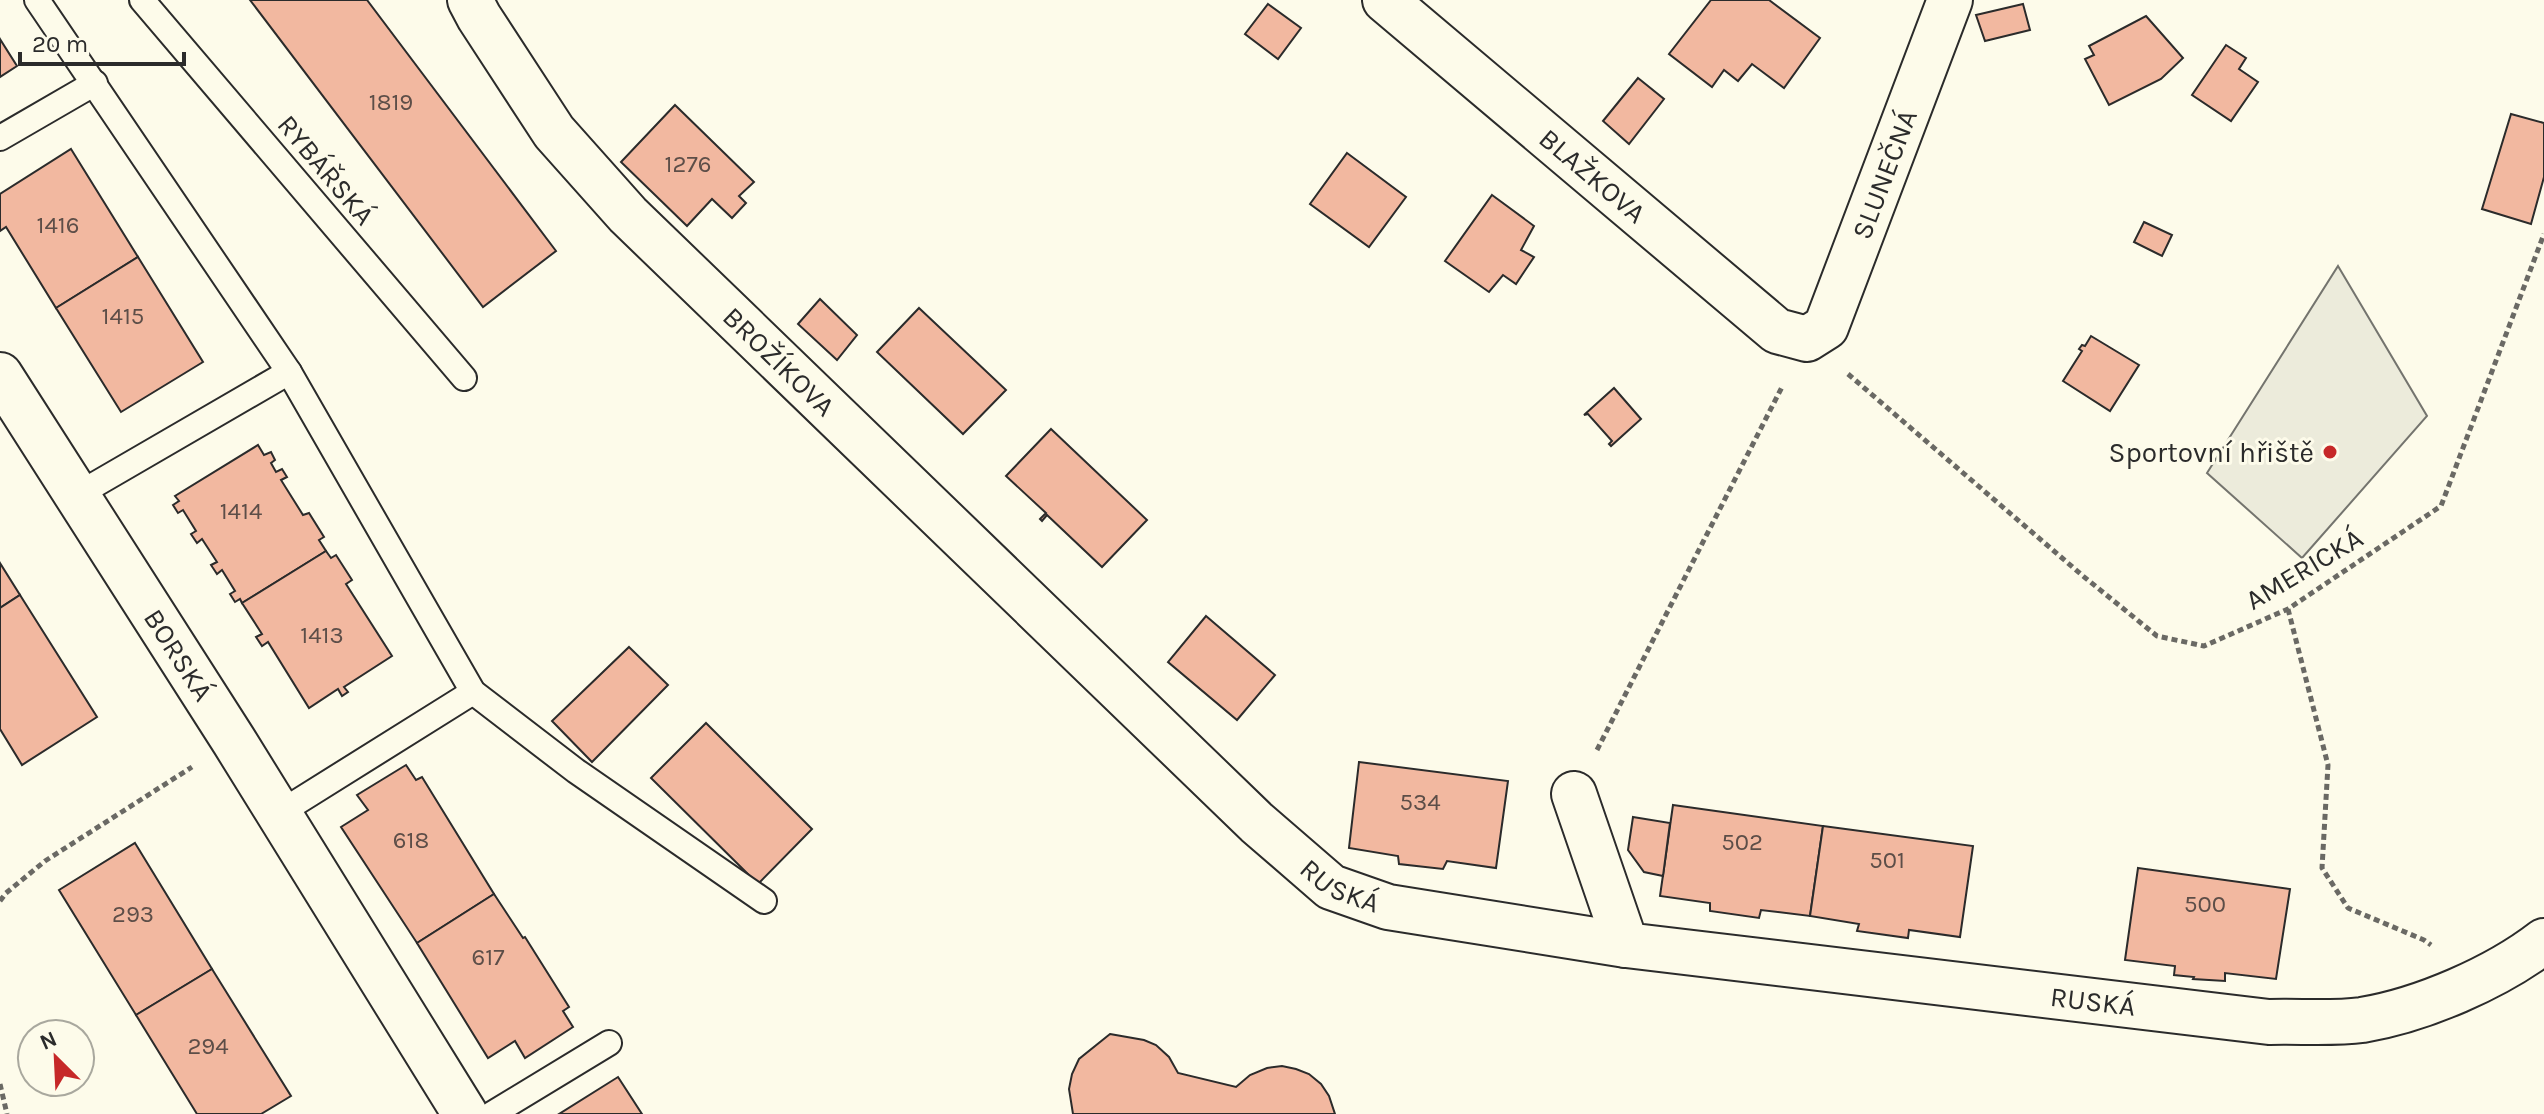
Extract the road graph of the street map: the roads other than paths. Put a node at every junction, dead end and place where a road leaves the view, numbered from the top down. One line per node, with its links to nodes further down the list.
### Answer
1 (37, 0): 6 (lane)
2 (142, 0): 11 (lane, RYBÁŘSKÁ)
3 (470, 0): 14 (street, BROŽÍKOVA)
4 (1385, 0): 8 (street, BLAŽKOVA)
5 (1950, 0): 8 (street, SLUNEČNÁ)
6 (95, 83): 7 (lane); 9 (lane)
7 (0, 138)
8 (1807, 339)
9 (289, 372): 12 (lane); 13 (lane)
10 (0, 375): 12 (street, BORSKÁ)
11 (464, 378)
12 (77, 495): 16 (street, BORSKÁ)
13 (473, 692): 16 (lane); 17 (lane)
14 (1123, 694): 19 (street, RUSKÁ)
15 (1574, 794): 19 (street)
16 (278, 814): 21 (street, BORSKÁ)
17 (764, 901)
18 (2544, 941): 19 (street, RUSKÁ)
19 (1626, 945)
20 (609, 1043): 22 (lane)
21 (465, 1114)
22 (492, 1114)

